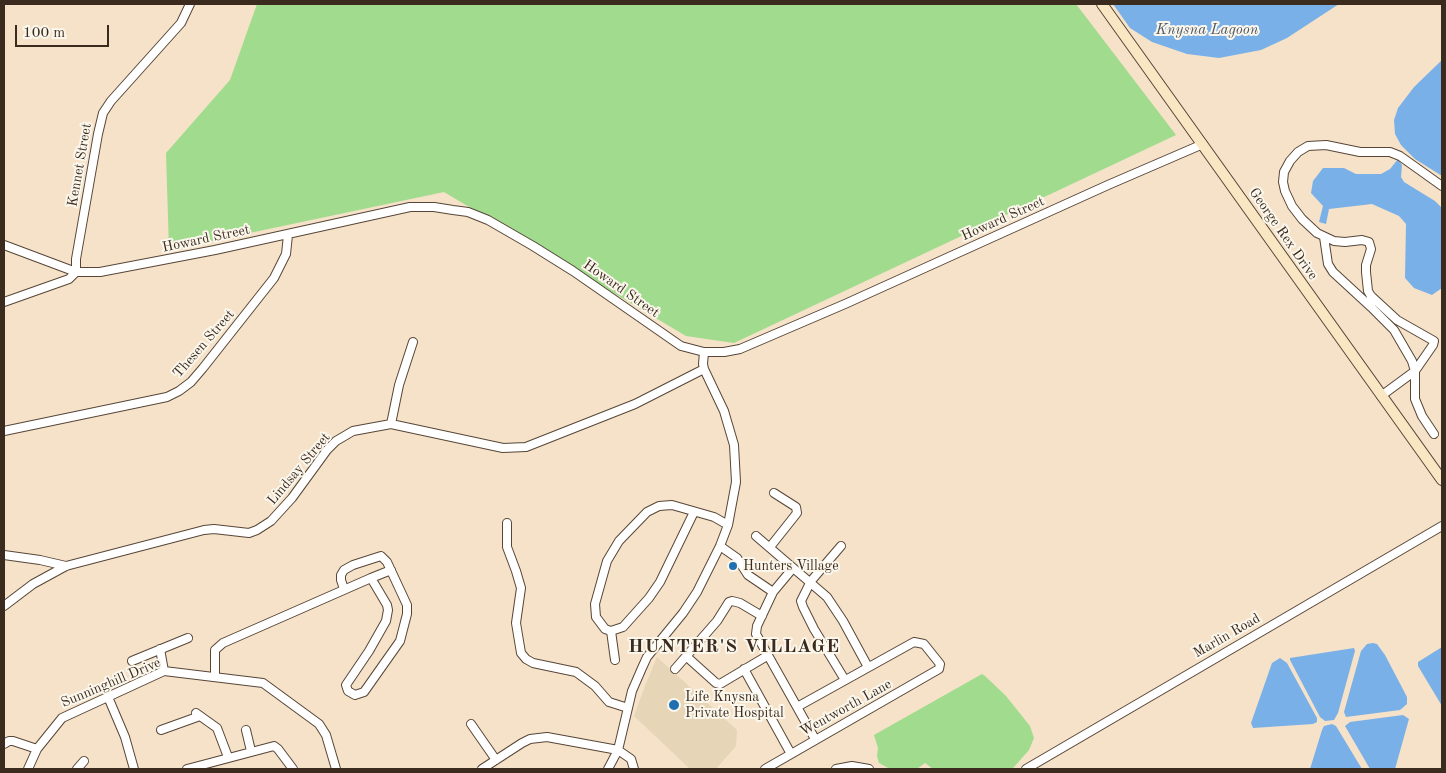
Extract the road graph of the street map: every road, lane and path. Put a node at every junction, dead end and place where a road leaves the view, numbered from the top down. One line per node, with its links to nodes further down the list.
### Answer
1 (190, 4): 8 (street, Kennet Street)
2 (1102, 4): 3 (street, George Rex Drive)
3 (1203, 144): 13 (street, Howard Street); 16 (street, George Rex Drive)
4 (1442, 186): 6 (street)
5 (288, 235): 8 (street, Howard Street); 13 (street, Howard Street); 18 (street, Thesen Street)
6 (1324, 237): 9 (street); 11 (street)
7 (4, 244): 8 (street)
8 (76, 272): 10 (street, Howard Street)
9 (1371, 296): 11 (street); 15 (street)
10 (4, 302)
11 (1371, 307): 15 (street)
12 (413, 342): 17 (street)
13 (704, 352): 14 (street)
14 (704, 369): 17 (street, Lindsay Street); 24 (street)
15 (1415, 371): 16 (street); 19 (street)
16 (1381, 396): 20 (street, George Rex Drive)
17 (392, 424): 31 (street, Lindsay Street)
18 (4, 431)
19 (1434, 434)
20 (1442, 480)
21 (774, 493): 29 (street)
22 (694, 512): 24 (street); 40 (street); 40 (street)
23 (507, 523): 55 (street)
24 (728, 525): 27 (street)
25 (1442, 526): 80 (street, Marlin Road)
26 (756, 536): 29 (street)
27 (720, 546): 37 (street); 55 (street)
28 (841, 546): 35 (street)
29 (770, 547): 32 (street)
30 (4, 555): 31 (street)
31 (66, 566): 38 (street, Lindsay Street)
32 (793, 568): 35 (street); 37 (street)
33 (391, 570): 34 (street); 34 (street); 36 (street)
34 (372, 578): 36 (street)
35 (811, 582): 47 (street); 52 (street)
36 (344, 590): 51 (street)
37 (773, 592): 39 (street)
38 (4, 606)
39 (762, 616): 43 (street); 44 (street)
40 (611, 631): 45 (street)
41 (188, 638): 42 (street)
42 (160, 649): 46 (street); 50 (street)
43 (687, 656): 48 (street); 49 (street)
44 (767, 656): 49 (street); 54 (street)
45 (615, 660)
46 (132, 661)
47 (868, 667): 52 (street); 59 (street, Wentworth Lane)
48 (674, 669)
49 (744, 670): 64 (street)
50 (164, 671): 51 (street, Sunninghill Drive); 53 (street, Sunninghill Drive)
51 (215, 677): 73 (street, Sunninghill Drive)
52 (845, 680): 54 (street)
53 (108, 697): 61 (street, Sunninghill Drive); 70 (street)
54 (797, 707): 59 (street)
55 (628, 708): 62 (street)
56 (471, 724): 66 (street)
57 (160, 730): 65 (street)
58 (246, 730): 63 (street)
59 (815, 739): 64 (street, Wentworth Lane)
60 (4, 744): 61 (street)
61 (36, 749): 68 (street, Sunninghill Drive)
62 (618, 750): 66 (street); 75 (street); 76 (street)
63 (251, 751): 65 (street); 72 (street)
64 (791, 754): 77 (street, Wentworth Lane)
65 (228, 757): 71 (street)
66 (496, 760): 74 (street)
67 (84, 761): 69 (street)
68 (28, 769)
69 (77, 769)
70 (134, 769)
71 (187, 769)
72 (293, 769)
73 (336, 769)
74 (482, 769)
75 (608, 769)
76 (634, 769)
77 (765, 769)
78 (836, 769): 79 (street)
79 (870, 769)
80 (1026, 769)

